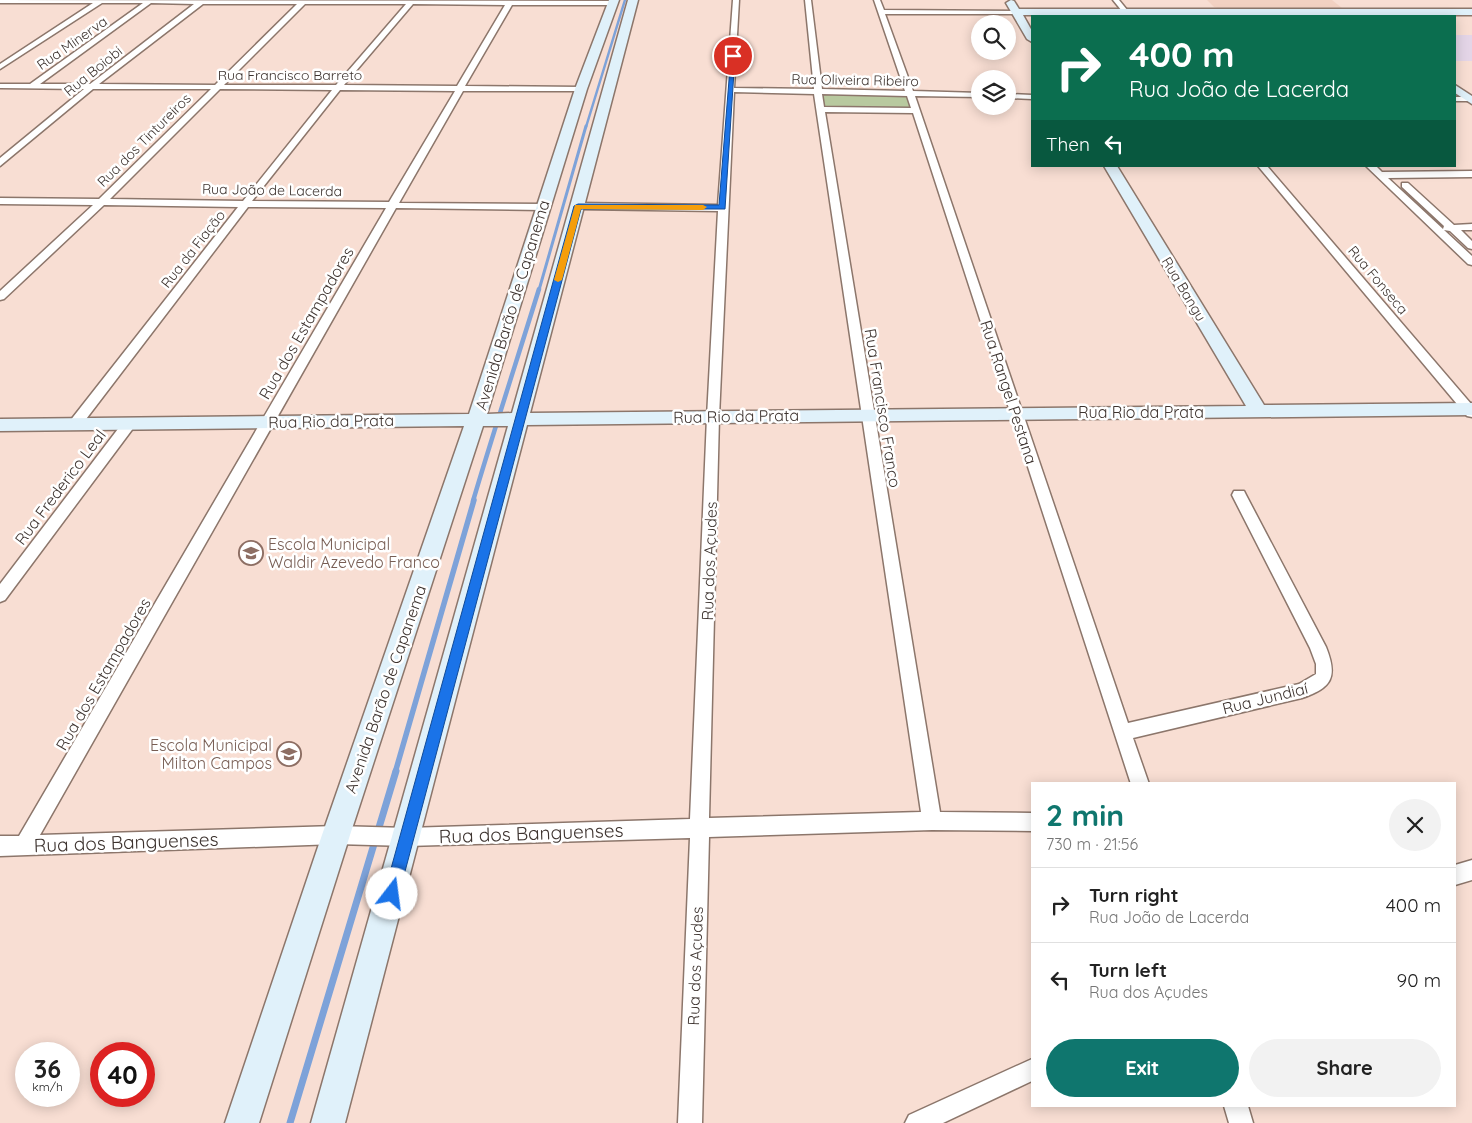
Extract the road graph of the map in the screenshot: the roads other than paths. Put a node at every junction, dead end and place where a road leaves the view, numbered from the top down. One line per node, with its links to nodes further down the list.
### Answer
1 (633, 0): 56 (street)
2 (736, 0): 36 (street, Rua dos Açudes)
3 (808, 0): 37 (street, Rua Francisco Franco)
4 (1009, 0): 17 (street)
5 (1116, 0): 21 (street)
6 (1202, 0): 18 (street)
7 (1336, 0): 24 (street)
8 (0, 1): 9 (street)
9 (101, 1): 14 (street); 27 (street)
10 (201, 1): 11 (street); 14 (street); 30 (street, Rua Boiobi)
11 (304, 1): 12 (street); 31 (street, Rua dos Tintureiros)
12 (412, 1): 13 (street); 32 (street, Rua da Fiação)
13 (511, 1): 15 (street); 33 (street, Rua dos Estampadores)
14 (150, 2): 29 (street, Rua Minerva)
15 (613, 2): 34 (street, Avenida Barão de Capanema)
16 (878, 6): 17 (street); 38 (street, Rua Rangel Pestana)
17 (1016, 12): 21 (street); 26 (street)
18 (1215, 12): 19 (street); 22 (street)
19 (1242, 12): 23 (street); 25 (street)
20 (1472, 12): 24 (street)
21 (1127, 14): 22 (street)
22 (1182, 14)
23 (1277, 14): 24 (street)
24 (1356, 14)
25 (1254, 15)
26 (1031, 37)
27 (0, 67)
28 (0, 86): 29 (street, Rua Francisco Barreto)
29 (32, 86): 30 (street, Rua Francisco Barreto)
30 (92, 86): 31 (street, Rua Francisco Barreto); 46 (street, Rua Boiobi)
31 (215, 88): 32 (street, Rua Francisco Barreto); 53 (street, Rua dos Tintureiros)
32 (338, 88): 33 (street, Rua Francisco Barreto); 54 (street, Rua da Fiação)
33 (459, 89): 34 (street, Rua Francisco Barreto); 55 (street, Rua dos Estampadores)
34 (581, 89): 57 (street, Avenida Barão de Capanema)
35 (1456, 89): 43 (street)
36 (730, 90): 37 (street, Rua Oliveira Ribeiro); 58 (street, Rua dos Açudes)
37 (818, 92): 38 (street, Rua Oliveira Ribeiro); 44 (street, Rua Francisco Franco)
38 (910, 94): 39 (street, Rua Oliveira Ribeiro); 45 (street, Rua Rangel Pestana)
39 (971, 96)
40 (1016, 96): 41 (street)
41 (1031, 97)
42 (1456, 99): 43 (street)
43 (1471, 100)
44 (821, 109): 45 (street); 68 (street, Rua Francisco Franco)
45 (916, 111): 67 (street, Rua Rangel Pestana)
46 (0, 162)
47 (1111, 167): 66 (street, Rua Bangu)
48 (1263, 167): 65 (street, Rua Fonseca)
49 (1382, 171): 51 (street); 60 (street)
50 (1472, 174): 51 (street)
51 (1394, 175): 61 (street)
52 (0, 201): 53 (street, Rua João de Lacerda)
53 (102, 202): 54 (street, Rua João de Lacerda); 64 (street, Rua dos Tintureiros)
54 (246, 204): 55 (street, Rua João de Lacerda); 73 (street, Rua da Fiação)
55 (393, 206): 57 (street, Rua João de Lacerda); 72 (street, Rua dos Estampadores)
56 (578, 206): 58 (street); 71 (street)
57 (543, 207): 70 (street, Avenida Barão de Capanema)
58 (723, 208): 69 (street, Rua dos Açudes)
59 (1472, 227): 61 (street)
60 (1436, 228): 61 (street); 63 (street)
61 (1452, 228): 62 (street)
62 (1472, 246)
63 (1472, 262)
64 (0, 297)
65 (1471, 410): 66 (street, Rua Rio da Prata)
66 (1258, 411): 67 (street, Rua Rio da Prata)
67 (1015, 413): 68 (street, Rua Rio da Prata); 78 (street, Rua Rangel Pestana)
68 (867, 415): 69 (street, Rua Rio da Prata); 80 (street, Rua Francisco Franco)
69 (713, 417): 71 (street, Rua Rio da Prata); 82 (street, Rua dos Açudes)
70 (481, 419): 71 (street, Rua Rio da Prata); 72 (street, Rua Rio da Prata); 83 (street, Avenida Barão de Capanema)
71 (513, 419): 84 (street)
72 (267, 422): 74 (street, Rua Rio da Prata); 85 (street, Rua dos Estampadores)
73 (75, 424): 74 (street, Rua Rio da Prata); 75 (street, Rua Rio da Prata)
74 (129, 424): 77 (street, Rua Frederico Leal)
75 (0, 425)
76 (1238, 495): 78 (street, Rua Jundiaí)
77 (0, 596)
78 (1123, 732): 79 (street, Rua Rangel Pestana)
79 (1139, 782)
80 (932, 821): 81 (street, Rua dos Banguenses); 82 (street, Rua dos Banguenses)
81 (1031, 822)
82 (700, 828): 84 (street, Rua dos Banguenses); 93 (street, Rua dos Açudes)
83 (336, 835): 84 (street, Rua dos Banguenses); 85 (street, Rua dos Banguenses); 91 (street, Avenida Barão de Capanema)
84 (398, 836): 92 (street)
85 (24, 845): 86 (street, Rua dos Banguenses)
86 (0, 846)
87 (1472, 870): 88 (street)
88 (1456, 875)
89 (1031, 1070): 94 (street)
90 (1236, 1107): 95 (street)
91 (242, 1123)
92 (328, 1123)
93 (690, 1123)
94 (918, 1123)
95 (1241, 1123)

